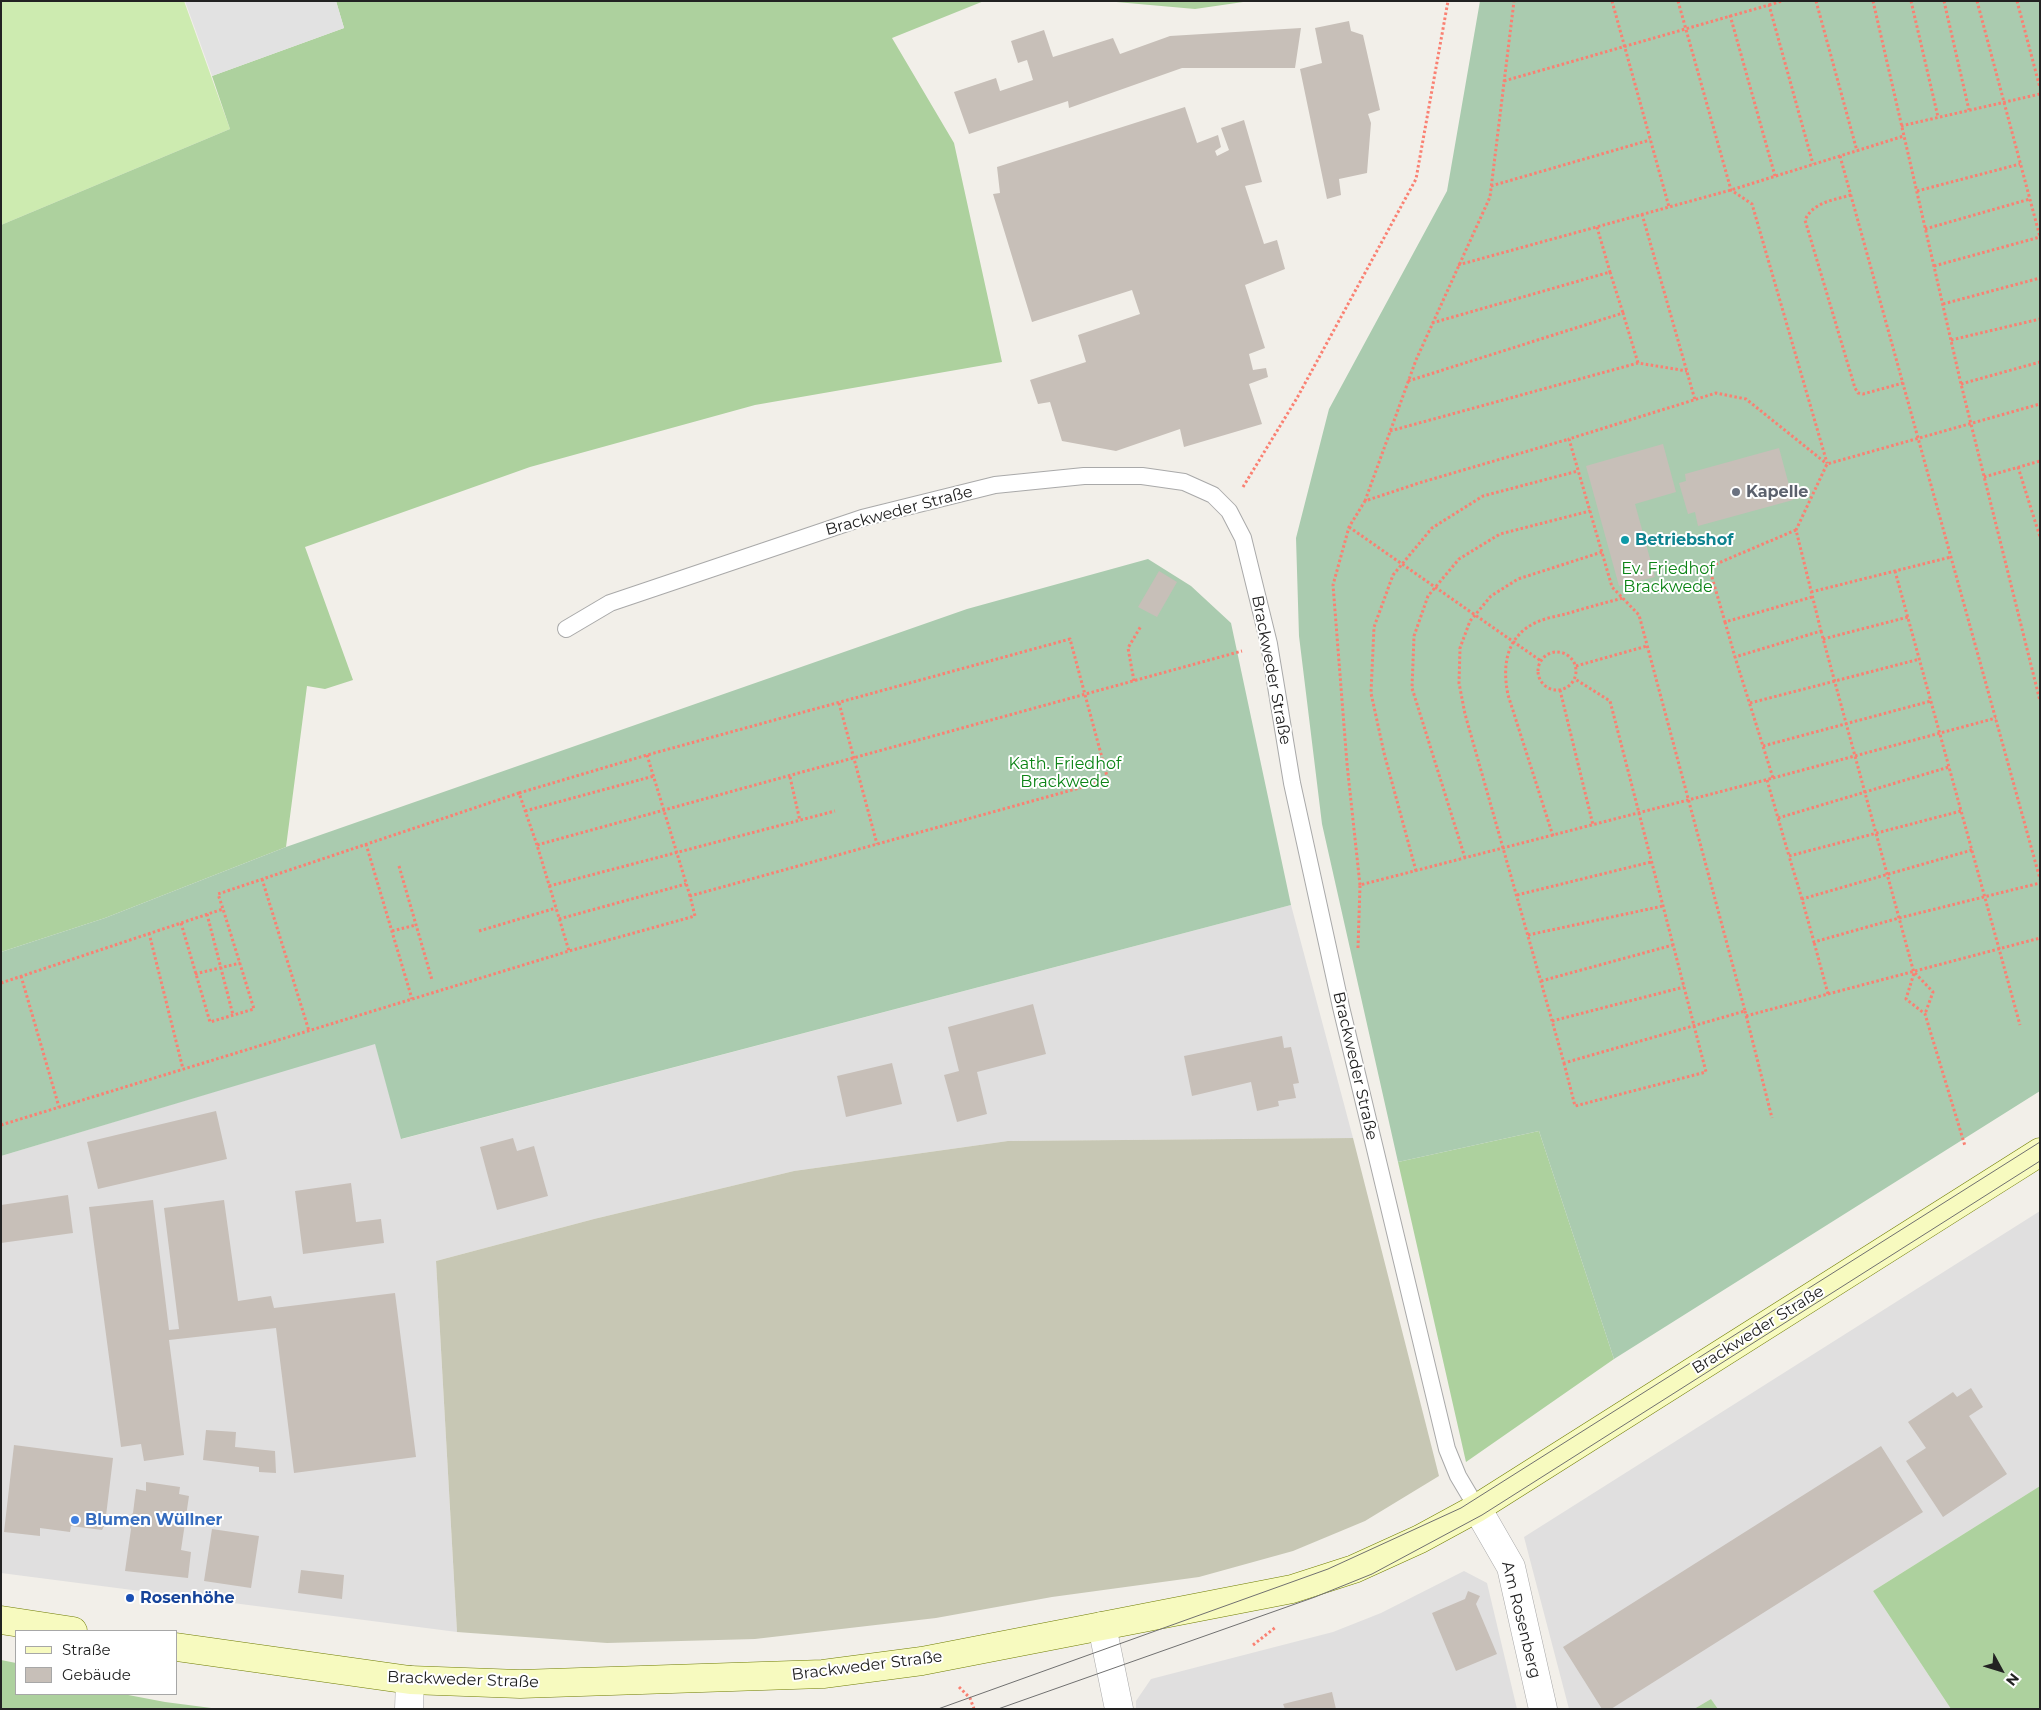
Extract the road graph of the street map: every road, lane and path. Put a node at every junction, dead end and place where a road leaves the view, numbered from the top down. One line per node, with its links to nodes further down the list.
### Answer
1 (1448, 1): 68 (path)
2 (1514, 1): 16 (path)
3 (1612, 1): 15 (path)
4 (1678, 1): 14 (path)
5 (1782, 1): 12 (path)
6 (1816, 1): 25 (path)
7 (1873, 1): 22 (path)
8 (1911, 1): 21 (path)
9 (1944, 1): 20 (path)
10 (1977, 1): 19 (path)
11 (2017, 1): 17 (path)
12 (1769, 5): 13 (path); 27 (path)
13 (1730, 16): 14 (path); 29 (path)
14 (1686, 28): 15 (path); 31 (path)
15 (1623, 46): 16 (path); 24 (path)
16 (1504, 81): 30 (path)
17 (2040, 88)
18 (2040, 94): 19 (path)
19 (2003, 102): 20 (path); 28 (path)
20 (1969, 110): 21 (path)
21 (1938, 118): 22 (path)
22 (1902, 126): 23 (path)
23 (1904, 136): 25 (path); 32 (path)
24 (1650, 140): 30 (path); 35 (path)
25 (1857, 151): 26 (path)
26 (1840, 156): 27 (path); 33 (path)
27 (1813, 164): 29 (path)
28 (2020, 164): 32 (path); 34 (path)
29 (1775, 176): 31 (path)
30 (1491, 186): 40 (path)
31 (1731, 190): 35 (path); 62 (path)
32 (1917, 191): 38 (path)
33 (1851, 195): 53 (path); 53 (path)
34 (2030, 199): 38 (path); 39 (path)
35 (1669, 207): 36 (path)
36 (1642, 214): 37 (path); 51 (path)
37 (1597, 227): 40 (path); 42 (path)
38 (1925, 229): 41 (path)
39 (2040, 237): 41 (path)
40 (1458, 265): 47 (path)
41 (1934, 266): 44 (path)
42 (1610, 272): 45 (path); 47 (path)
43 (2040, 278): 44 (path)
44 (1943, 304): 48 (path)
45 (1623, 313): 50 (path); 52 (path)
46 (2040, 319): 48 (path)
47 (1432, 323): 52 (path)
48 (1951, 340): 54 (path)
49 (2040, 362): 54 (path)
50 (1638, 363): 51 (path); 58 (path)
51 (1687, 370): 55 (path)
52 (1408, 382): 58 (path)
53 (1903, 384): 59 (path)
54 (1961, 384): 57 (path)
55 (1695, 400): 60 (path); 62 (path)
56 (2040, 404): 57 (path)
57 (1970, 423): 59 (path); 65 (path)
58 (1390, 432): 66 (path)
59 (1918, 438): 62 (path); 73 (path)
60 (1569, 439): 64 (path); 66 (path)
61 (2040, 461): 63 (path)
62 (1828, 464): 70 (path)
63 (2018, 467): 65 (path); 71 (path)
64 (1578, 471): 67 (path); 74 (path)
65 (1984, 478): 97 (path)
66 (1365, 501): 69 (path)
67 (1590, 510): 72 (path); 76 (path)
68 (1229, 511): 84 (lane, Brackweder Straße); 88 (lane, Brackweder Straße)
69 (1349, 527): 74 (path); 145 (path)
70 (1796, 530): 77 (path); 82 (path)
71 (2040, 537)
72 (1602, 552): 79 (path); 80 (path)
73 (1951, 557): 75 (path); 104 (path)
74 (1402, 564): 76 (path); 139 (path)
75 (1895, 571): 77 (path); 81 (path)
76 (1436, 588): 80 (path); 136 (path)
77 (1812, 592): 78 (path)
78 (1812, 597): 82 (path); 85 (path)
79 (1623, 598): 87 (path); 89 (path)
80 (1475, 615): 87 (path); 132 (path)
81 (1908, 617): 86 (path); 91 (path)
82 (1724, 622): 90 (path)
83 (1141, 626): 95 (path)
84 (566, 629)
85 (1821, 631): 86 (path); 90 (path)
86 (1824, 639): 96 (path)
87 (1513, 642): 92 (path); 128 (path)
88 (1269, 644): 95 (path); 195 (lane, Brackweder Straße)
89 (1647, 646): 93 (path); 118 (path)
90 (1735, 657): 103 (path)
91 (1920, 660): 96 (path); 100 (path)
92 (1541, 661): 93 (path); 98 (path)
93 (1576, 666): 94 (path)
94 (1575, 679): 98 (path); 123 (path)
95 (1134, 681): 99 (path)
96 (1835, 681): 103 (path); 105 (path)
97 (2038, 688): 101 (path)
98 (1560, 690): 126 (path)
99 (1085, 696): 102 (path); 110 (path); 130 (path)
100 (1931, 701): 105 (path); 106 (path)
101 (2040, 701)
102 (839, 702): 108 (path); 110 (path)
103 (1750, 703): 107 (path)
104 (1996, 718): 106 (path); 142 (path)
105 (1846, 724): 107 (path); 109 (path)
106 (1940, 733): 109 (path); 111 (path)
107 (1763, 746): 114 (path)
108 (647, 755): 112 (path); 117 (path)
109 (1855, 756): 114 (path); 116 (path)
110 (855, 759): 113 (path); 130 (path)
111 (1949, 767): 116 (path); 122 (path)
112 (654, 776): 119 (path); 120 (path)
113 (790, 777): 120 (path); 125 (path)
114 (1773, 778): 115 (path)
115 (1767, 780): 118 (path); 124 (path)
116 (1865, 792): 124 (path); 127 (path)
117 (519, 793): 119 (path); 129 (path)
118 (1688, 800): 123 (path); 180 (path)
119 (525, 811): 131 (path)
120 (664, 811): 131 (path); 134 (path)
121 (835, 811): 125 (path)
122 (1961, 811): 127 (path); 133 (path)
123 (1638, 812): 126 (path); 137 (path)
124 (1778, 818): 135 (path)
125 (800, 820): 134 (path)
126 (1593, 825): 128 (path)
127 (1876, 833): 135 (path); 140 (path)
128 (1553, 836): 132 (path)
129 (366, 844): 141 (path); 159 (path)
130 (877, 844): 147 (path)
131 (537, 845): 146 (path)
132 (1504, 849): 136 (path); 148 (path)
133 (1972, 850): 140 (path); 149 (path)
134 (677, 853): 144 (path); 146 (path)
135 (1789, 856): 150 (path)
136 (1465, 858): 139 (path)
137 (1652, 862): 148 (path); 151 (path)
138 (400, 866): 158 (path)
139 (1416, 871): 145 (path)
140 (1888, 875): 150 (path); 155 (path)
141 (262, 879): 153 (path); 187 (path)
142 (2040, 879)
143 (2040, 883): 149 (path)
144 (686, 884): 147 (path); 156 (path)
145 (1360, 885): 168 (path)
146 (549, 886): 152 (path)
147 (690, 896): 167 (path)
148 (1517, 896): 162 (path)
149 (1984, 896): 155 (path); 166 (path)
150 (1802, 899): 164 (path)
151 (1663, 906): 162 (path); 165 (path)
152 (556, 908): 156 (path); 160 (path)
153 (223, 909): 154 (path); 169 (path)
154 (207, 914): 157 (path); 170 (path)
155 (1899, 918): 164 (path); 171 (path)
156 (559, 919): 167 (path)
157 (181, 923): 161 (path); 172 (path)
158 (416, 925): 159 (path); 174 (path)
159 (392, 931): 179 (path)
160 (479, 931)
161 (150, 933): 173 (path); 189 (path)
162 (1528, 935): 175 (path)
163 (2040, 938): 166 (path)
164 (1814, 942): 178 (path)
165 (1673, 945): 175 (path); 177 (path)
166 (1999, 949): 171 (path); 186 (path)
167 (569, 951): 179 (path)
168 (1356, 955)
169 (240, 963): 170 (path); 182 (path)
170 (221, 967): 172 (path); 182 (path)
171 (1914, 973): 178 (path); 181 (path); 181 (path)
172 (195, 974): 182 (path)
173 (21, 976): 176 (path); 190 (path)
174 (432, 980)
175 (1541, 981): 184 (path)
176 (1, 983)
177 (1684, 987): 184 (path); 185 (path)
178 (1828, 994): 183 (path)
179 (412, 999): 187 (path)
180 (1745, 1010): 183 (path); 185 (path)
181 (1925, 1014): 193 (path)
182 (233, 1015)
183 (1746, 1016): 191 (path)
184 (1552, 1021): 188 (path)
185 (1693, 1025): 188 (path); 188 (path)
186 (2020, 1025)
187 (309, 1031): 189 (path)
188 (1564, 1063)
189 (183, 1069): 190 (path)
190 (58, 1107): 192 (path)
191 (1772, 1118)
192 (1, 1125)
193 (1965, 1146)
194 (2040, 1152): 195 (street, Brackweder Straße)
195 (1477, 1508): 197 (street, Brackweder Straße); 203 (street, Am Rosenberg)
196 (1, 1620): 198 (street)
197 (1102, 1626): 200 (street, Brackweder Straße); 202 (street)
198 (66, 1630)
199 (178, 1647): 200 (street, Brackweder Straße)
200 (410, 1680): 201 (street)
201 (408, 1709)
202 (1119, 1709)
203 (1543, 1709)

